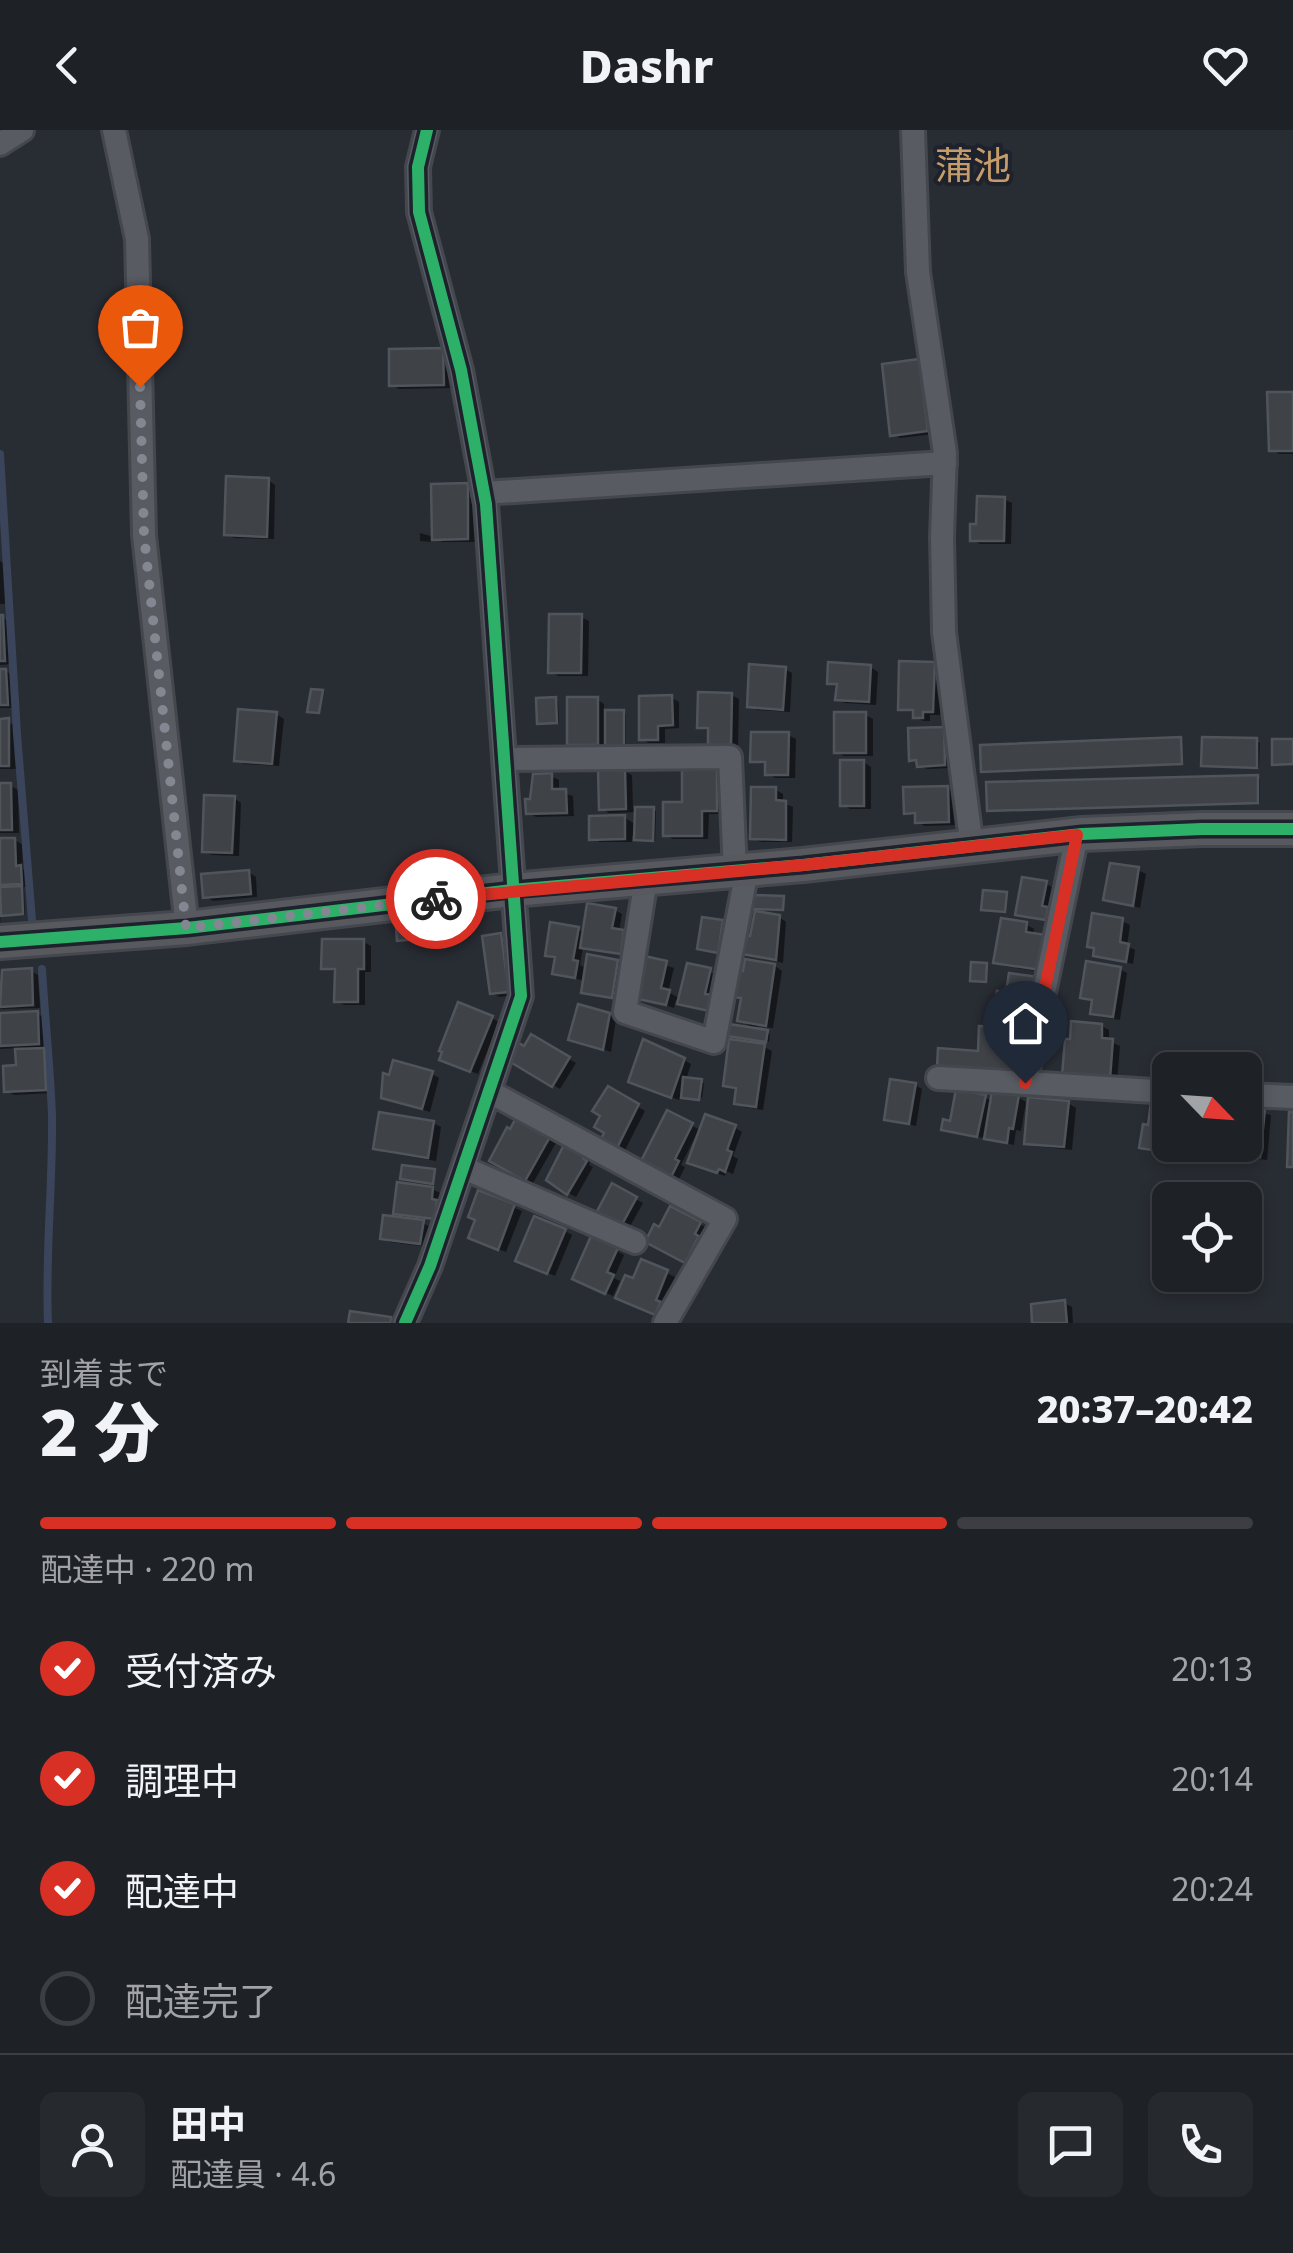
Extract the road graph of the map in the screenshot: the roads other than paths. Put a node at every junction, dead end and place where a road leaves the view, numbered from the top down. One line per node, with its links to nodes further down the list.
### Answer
1 (22, 130): 5 (street)
2 (114, 130): 15 (street)
3 (426, 130): 7 (street)
4 (913, 130): 6 (street)
5 (0, 144)
6 (945, 464): 7 (street); 11 (street)
7 (484, 493): 8 (street)
8 (504, 760): 12 (street); 14 (street)
9 (1293, 829): 10 (street)
10 (1077, 835): 11 (street); 18 (street)
11 (972, 848): 12 (street)
12 (741, 870): 13 (street); 13 (street)
13 (646, 879): 14 (street)
14 (512, 890): 15 (street); 20 (street)
15 (186, 928): 16 (street)
16 (0, 942)
17 (938, 1078): 18 (street)
18 (1025, 1083): 19 (street)
19 (1152, 1091)
20 (490, 1092): 23 (street); 26 (street)
21 (1262, 1096): 22 (street)
22 (1293, 1097)
23 (464, 1168): 24 (street); 25 (street)
24 (635, 1242)
25 (406, 1323)
26 (665, 1323)

